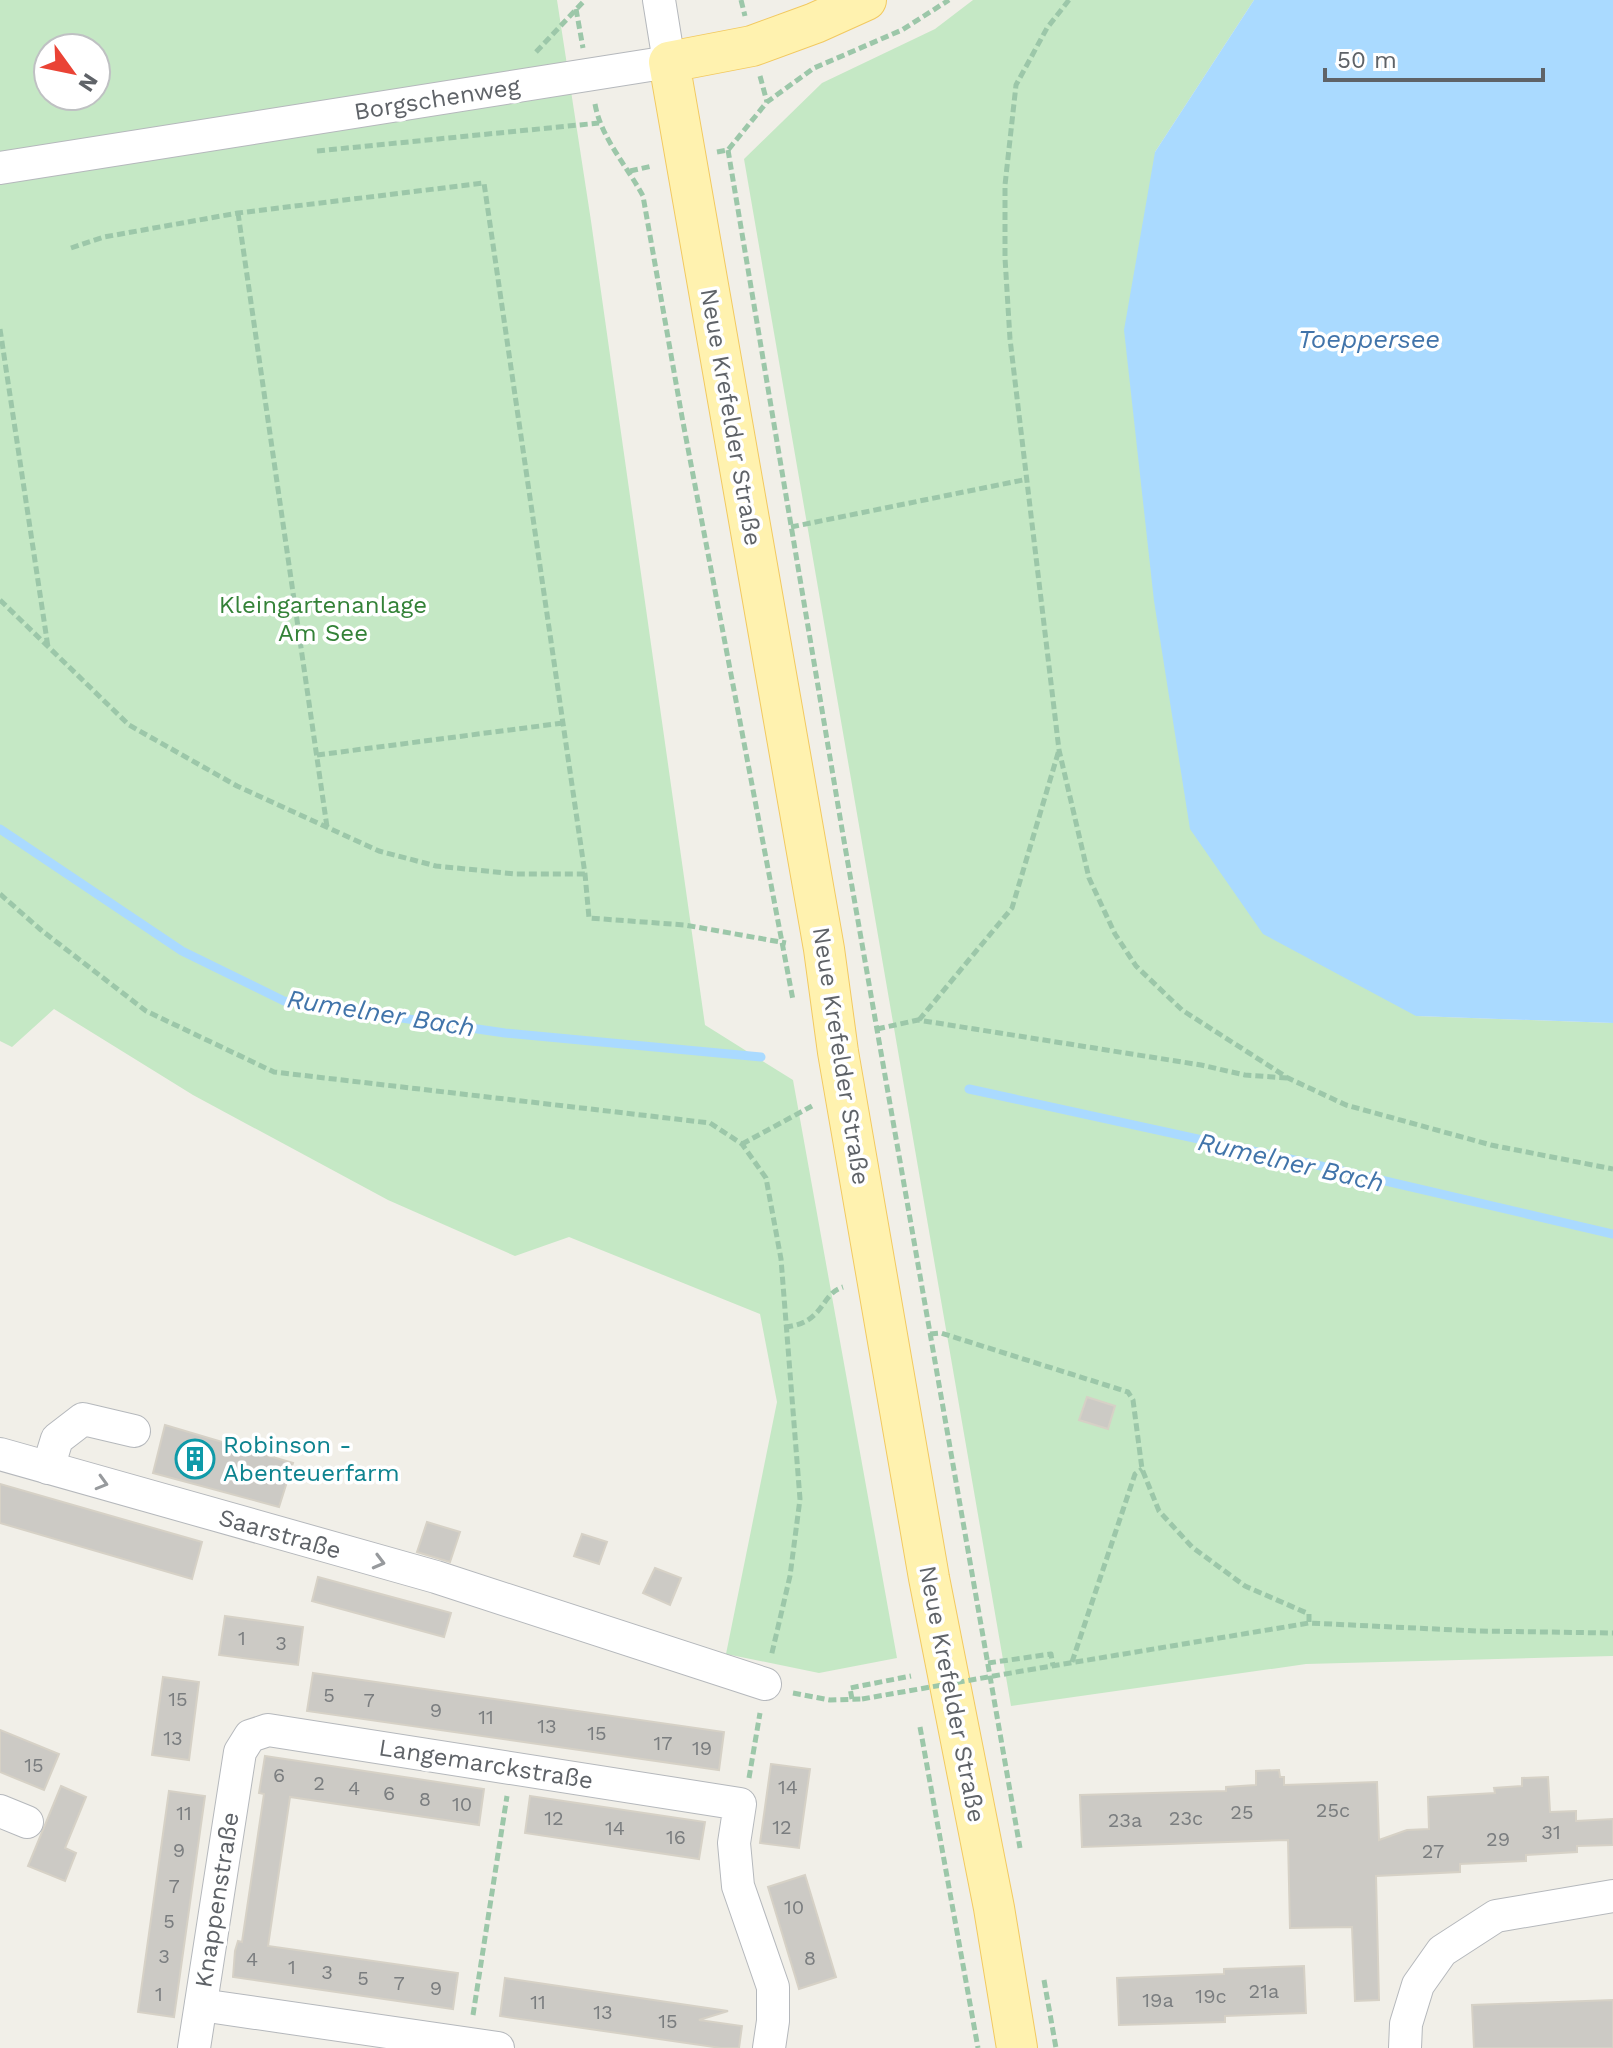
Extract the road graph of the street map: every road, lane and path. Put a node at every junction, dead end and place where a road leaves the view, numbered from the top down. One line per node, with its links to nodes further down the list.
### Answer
1 (585, 0): 6 (path)
2 (659, 0): 7 (street)
3 (866, 0): 7 (main road, Borgschenweg)
4 (949, 0): 17 (path)
5 (1069, 0): 16 (path)
6 (576, 9): 8 (path); 9 (path)
7 (669, 62): 8 (street, Borgschenweg); 27 (main road, Neue Krefelder Straße)
8 (589, 75): 9 (street, Borgschenweg); 10 (path)
9 (501, 88): 12 (street, Borgschenweg)
10 (599, 123): 11 (path); 26 (path)
11 (302, 153)
12 (0, 168)
13 (238, 213): 14 (path); 20 (path); 22 (path)
14 (71, 248)
15 (0, 329): 19 (path)
16 (1028, 479): 17 (path); 21 (path)
17 (791, 527): 30 (path)
18 (0, 600): 19 (path)
19 (48, 648): 23 (path)
20 (563, 723): 22 (path); 24 (path)
21 (1059, 750): 29 (path); 31 (path)
22 (317, 755): 23 (path)
23 (327, 828): 24 (path)
24 (585, 874): 26 (path)
25 (0, 894): 35 (path)
26 (783, 942): 27 (path); 28 (path)
27 (824, 949): 68 (main road, Neue Krefelder Straße)
28 (794, 1002)
29 (918, 1020): 30 (path); 31 (path)
30 (877, 1029): 41 (path)
31 (1288, 1078): 36 (path)
32 (809, 1091): 33 (path)
33 (812, 1106): 34 (path); 35 (path)
34 (815, 1121)
35 (742, 1144): 40 (path)
36 (1613, 1169)
37 (841, 1272): 38 (path)
38 (843, 1287): 39 (path); 40 (path)
39 (846, 1302)
40 (785, 1327): 53 (path)
41 (930, 1334): 45 (path); 50 (path)
42 (134, 1431): 44 (street)
43 (0, 1454): 44 (street, Saarstraße)
44 (48, 1468): 53 (street, Saarstraße, one-way to 53)
45 (1142, 1469): 46 (path); 49 (path)
46 (1309, 1623): 47 (path); 49 (path)
47 (1613, 1633)
48 (908, 1662): 52 (path)
49 (1072, 1662): 51 (path)
50 (988, 1663): 51 (path); 60 (path)
51 (1053, 1666): 55 (path, bridge)
52 (911, 1676): 54 (path); 55 (path)
53 (765, 1684): 55 (path); 59 (path)
54 (914, 1691)
55 (852, 1699)
56 (919, 1720): 67 (path)
57 (240, 1752): 58 (street, Langemarckstraße); 63 (street, Knappenstraße)
58 (512, 1767): 59 (street, Langemarckstraße); 64 (path)
59 (740, 1804): 66 (street)
60 (1022, 1859)
61 (1613, 1896): 70 (street)
62 (1042, 1969): 69 (path)
63 (201, 2005): 64 (street); 65 (street, Knappenstraße)
64 (483, 2046)
65 (194, 2048)
66 (769, 2048)
67 (978, 2048)
68 (1017, 2048)
69 (1056, 2048)
70 (1405, 2048)

